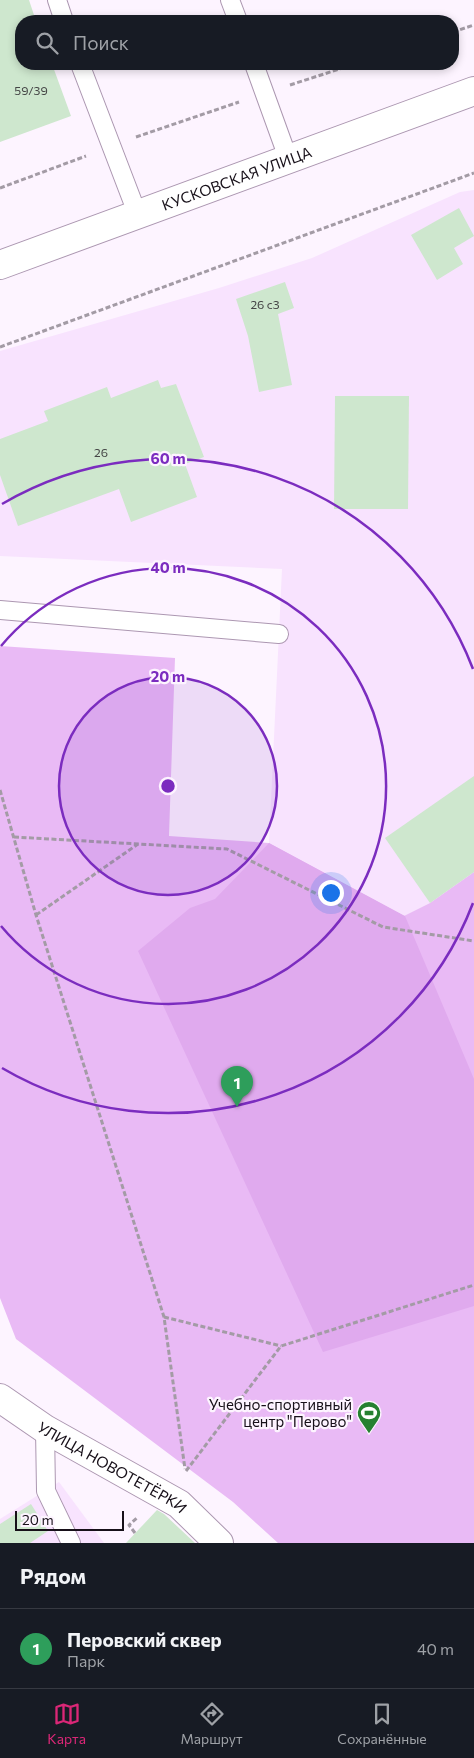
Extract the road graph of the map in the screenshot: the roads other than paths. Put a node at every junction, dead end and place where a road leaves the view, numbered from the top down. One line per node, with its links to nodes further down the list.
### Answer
1 (56, 0): 3 (lane)
2 (230, 0): 4 (lane)
3 (62, 15)
4 (236, 15)
5 (82, 70): 9 (lane)
6 (256, 70): 8 (lane)
7 (474, 91): 8 (street, КУСКОВСКАЯ УЛИЦА)
8 (288, 158): 9 (street, КУСКОВСКАЯ УЛИЦА)
9 (137, 213): 10 (street, КУСКОВСКАЯ УЛИЦА)
10 (0, 265)
11 (0, 610): 12 (lane)
12 (279, 634)
13 (0, 1398): 14 (street, УЛИЦА НОВОТЕТЁРКИ)
14 (45, 1429): 15 (lane); 16 (street, УЛИЦА НОВОТЕТЁРКИ)
15 (71, 1543)
16 (219, 1543)

